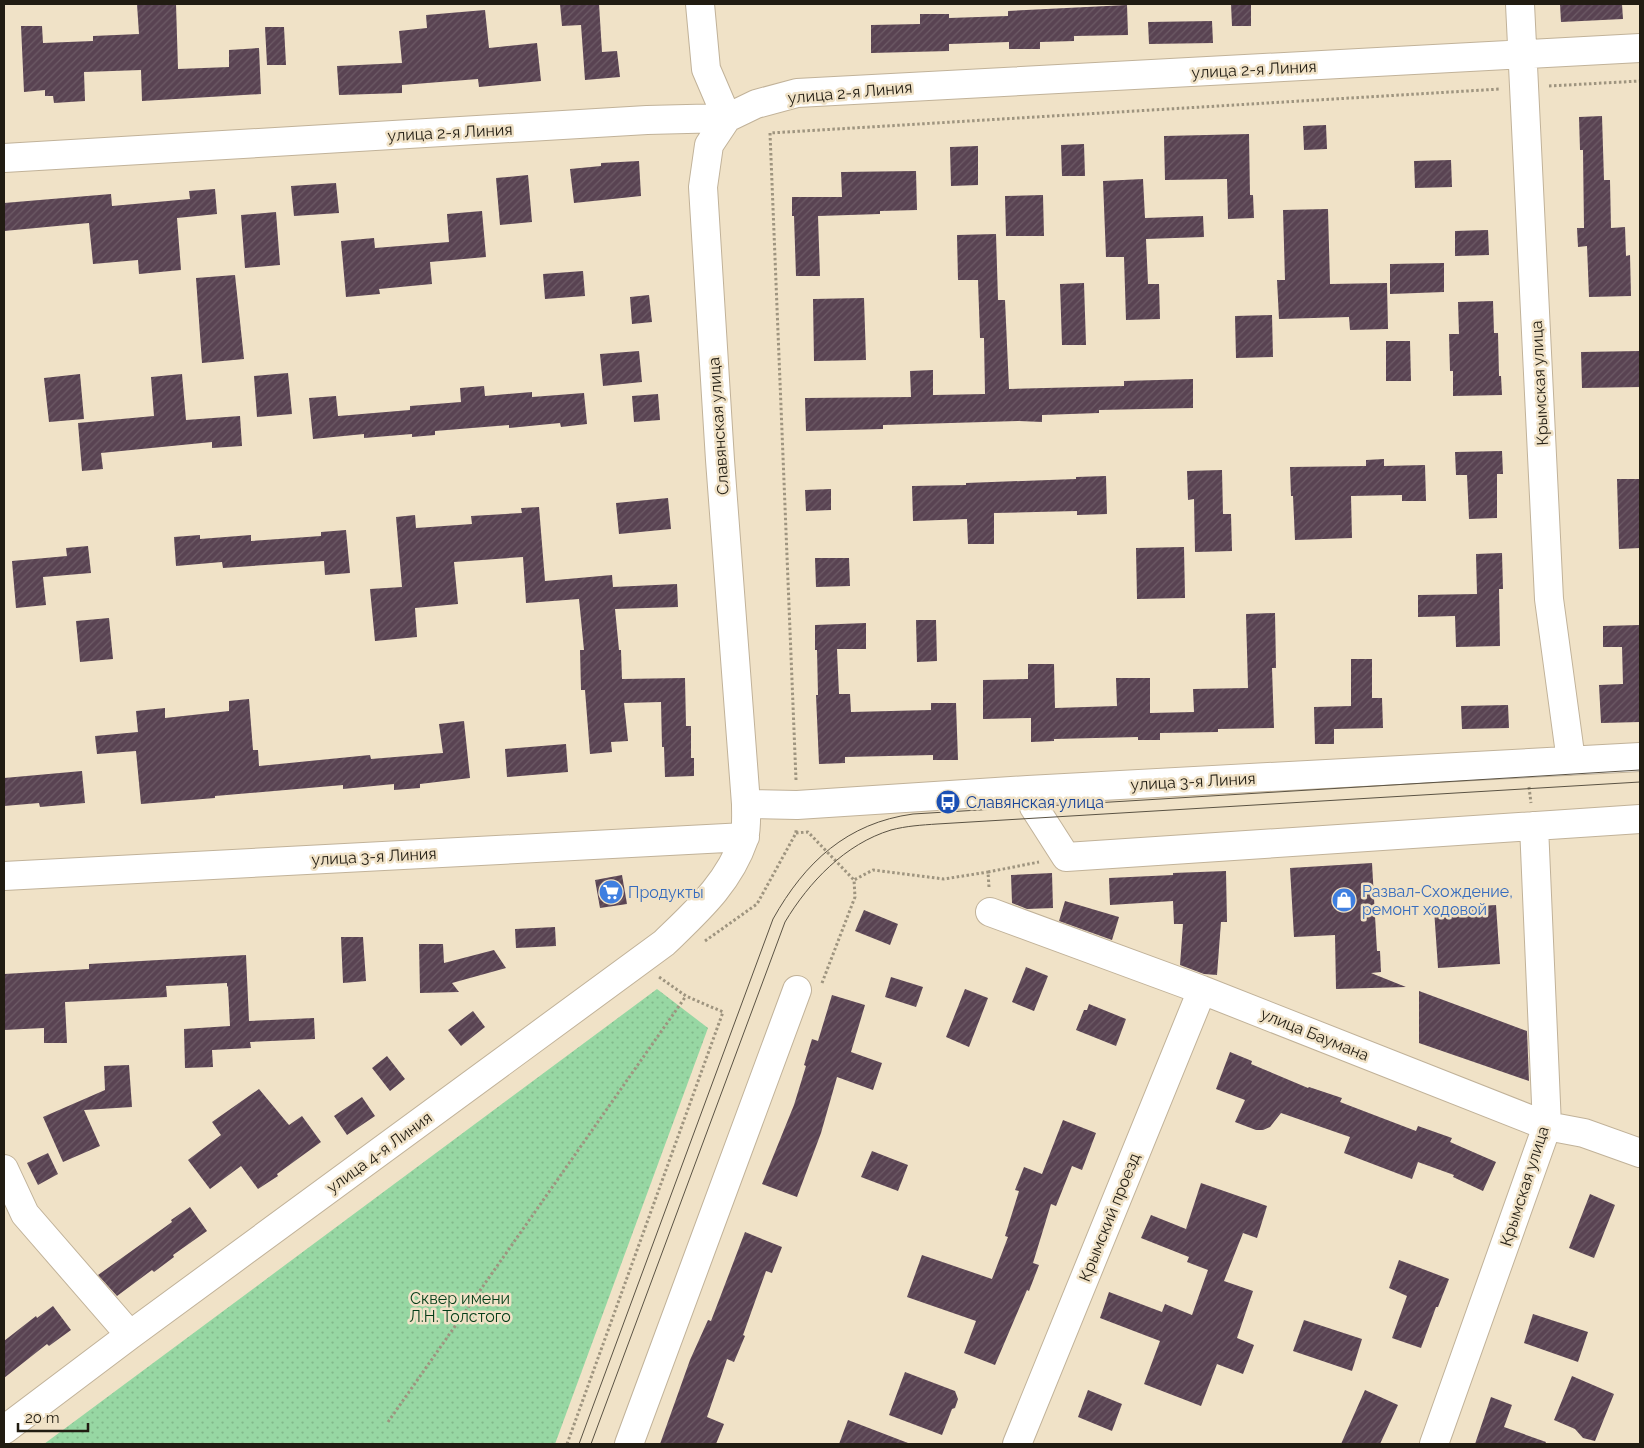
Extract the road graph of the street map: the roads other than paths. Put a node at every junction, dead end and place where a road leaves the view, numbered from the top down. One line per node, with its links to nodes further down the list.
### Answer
1 (700, 4): 5 (street)
2 (1520, 4): 4 (street, Крымская улица)
3 (1640, 48): 4 (street, улица 2-я Линия)
4 (1524, 55): 5 (street, улица 2-я Линия); 8 (street, Крымская улица)
5 (727, 118): 6 (street, улица 2-я Линия); 10 (street, Славянская улица)
6 (4, 158)
7 (1640, 757): 8 (street, улица 3-я Линия)
8 (1571, 761): 9 (street, улица 3-я Линия)
9 (1028, 790): 10 (street, улица 3-я Линия); 12 (street)
10 (746, 804): 13 (street, Славянская улица)
11 (1640, 819): 12 (street)
12 (1534, 826): 18 (street, Крымская улица)
13 (740, 847): 14 (street, улица 3-я Линия); 21 (street, улица 4-я Линия)
14 (4, 876)
15 (990, 912): 17 (street, улица Баумана)
16 (809, 987): 23 (street)
17 (1202, 990): 18 (street, улица Баумана); 24 (street, Крымский проезд)
18 (1547, 1126): 19 (street, улица Баумана); 25 (street, Крымская улица)
19 (1640, 1153)
20 (4, 1169): 21 (street)
21 (130, 1336): 22 (street, улица 4-я Линия)
22 (4, 1430)
23 (629, 1444)
24 (1017, 1444)
25 (1434, 1444)

